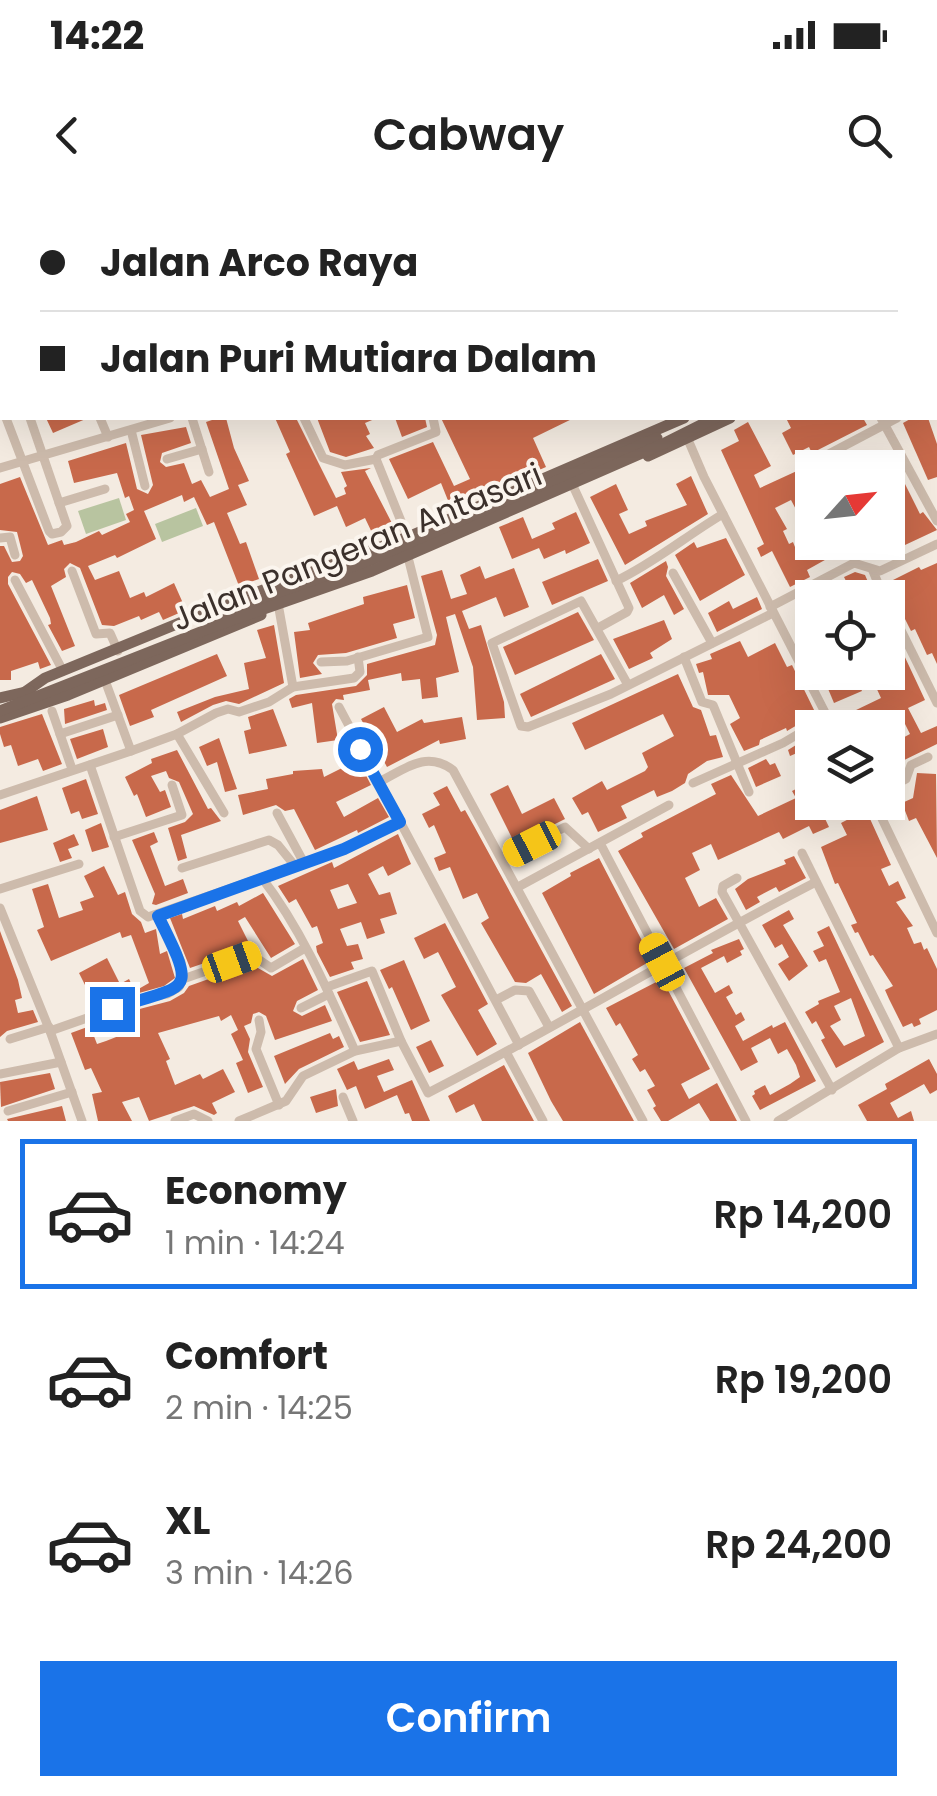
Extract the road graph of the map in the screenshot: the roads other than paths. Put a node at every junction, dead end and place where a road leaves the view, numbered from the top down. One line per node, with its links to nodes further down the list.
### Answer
1 (7, 420): 20 (street)
2 (31, 420): 17 (street)
3 (101, 420): 14 (street)
4 (160, 420): 13 (street)
5 (193, 420): 15 (street)
6 (305, 420): 19 (street)
7 (434, 420): 19 (street)
8 (693, 420): 54 (main road, bridge)
9 (711, 420): 61 (main road, bridge)
10 (716, 420): 12 (main road, Jalan Pangeran Antasari)
11 (883, 421): 16 (street); 29 (street)
12 (682, 425): 21 (main road, Jalan Pangeran Antasari); 25 (main road, Jalan Pangeran Antasari); 28 (street)
13 (131, 430): 14 (street); 24 (street)
14 (108, 437): 17 (street)
15 (202, 449): 18 (street); 23 (street)
16 (833, 450)
17 (46, 457): 20 (street); 27 (street)
18 (167, 459)
19 (376, 459): 30 (street)
20 (25, 462): 22 (street); 27 (street)
21 (573, 467): 25 (main road); 30 (main road, Jalan Pangeran Antasari)
22 (0, 468)
23 (210, 472)
24 (145, 486)
25 (577, 486): 34 (main road, Jalan Pangeran Antasari); 40 (street)
26 (106, 489): 27 (street)
27 (59, 503)
28 (722, 514): 40 (street); 42 (street)
29 (937, 520)
30 (408, 537): 34 (street); 46 (main road, Jalan Pangeran Antasari)
31 (0, 538): 33 (street)
32 (937, 544): 36 (street)
33 (15, 555)
34 (412, 559): 41 (main road, Jalan Pangeran Antasari); 48 (street)
35 (72, 571): 46 (street)
36 (873, 571): 39 (street); 42 (street)
37 (673, 573): 45 (street)
38 (15, 580): 50 (street)
39 (877, 580)
40 (616, 581): 43 (street)
41 (279, 608): 53 (street); 61 (main road, Jalan Pangeran Antasari)
42 (772, 610): 45 (street); 58 (street)
43 (598, 628): 52 (street); 52 (street)
44 (905, 639): 56 (street)
45 (712, 643): 47 (street)
46 (118, 650): 50 (main road, Jalan Pangeran Antasari)
47 (684, 656): 52 (street); 67 (street)
48 (358, 657): 49 (street); 53 (street)
49 (321, 662)
50 (63, 671): 54 (main road, Jalan Pangeran Antasari)
51 (106, 683): 60 (street)
52 (628, 685)
53 (293, 687): 63 (street)
54 (25, 692): 55 (main road, Jalan Pangeran Antasari)
55 (0, 698)
56 (937, 703)
57 (339, 707): 71 (street)
58 (824, 710)
59 (52, 711): 62 (street)
60 (118, 714): 62 (street); 65 (street)
61 (0, 715)
62 (60, 734): 69 (street)
63 (177, 734): 65 (street); 77 (street)
64 (795, 735): 67 (street)
65 (131, 751): 68 (street)
66 (928, 757): 70 (street)
67 (736, 763): 72 (street); 74 (street)
68 (90, 765): 69 (street); 81 (street)
69 (72, 770): 75 (street)
70 (905, 780)
71 (379, 782): 80 (street); 85 (street)
72 (693, 783)
73 (172, 785): 81 (street)
74 (749, 792)
75 (0, 796)
76 (669, 805): 82 (street)
77 (224, 813)
78 (277, 814): 87 (street)
79 (883, 820): 96 (street)
80 (400, 822): 87 (street); 104 (street)
81 (114, 836): 97 (street)
82 (600, 843): 83 (street); 101 (street)
83 (590, 849): 85 (street); 92 (street)
84 (802, 852): 91 (street)
85 (503, 858): 92 (street)
86 (78, 864): 93 (street)
87 (299, 864): 88 (street); 89 (street)
88 (182, 868)
89 (262, 878): 97 (street); 100 (street)
90 (737, 878): 98 (street)
91 (816, 882): 98 (street); 114 (street)
92 (518, 887): 106 (street)
93 (0, 889)
94 (937, 903): 96 (street)
95 (0, 908): 109 (street)
96 (926, 910): 99 (street)
97 (158, 916): 102 (street)
98 (738, 921): 101 (street); 119 (street)
99 (937, 933)
100 (306, 948): 102 (street); 103 (street)
101 (662, 962): 106 (street); 132 (street)
102 (183, 979): 109 (street)
103 (328, 990): 105 (street); 112 (street); 115 (street)
104 (496, 1000): 108 (street); 113 (street)
105 (301, 1008)
106 (583, 1008): 108 (street); 131 (street)
107 (258, 1020): 122 (street)
108 (549, 1027): 113 (street)
109 (50, 1029): 111 (street); 117 (street)
110 (937, 1034): 114 (street)
111 (10, 1039)
112 (401, 1041): 115 (street); 116 (street)
113 (519, 1045): 116 (street)
114 (899, 1048): 119 (street)
115 (355, 1051): 122 (street)
116 (506, 1052): 130 (street)
117 (61, 1062): 118 (street); 120 (street)
118 (0, 1074)
119 (832, 1090): 124 (street)
120 (72, 1092): 123 (street); 125 (street)
121 (342, 1098): 129 (street)
122 (279, 1105): 128 (street)
123 (8, 1110)
124 (798, 1116): 133 (street)
125 (82, 1121)
126 (175, 1121): 127 (street)
127 (208, 1121)
128 (238, 1121)
129 (354, 1121)
130 (543, 1121)
131 (643, 1121)
132 (746, 1121)
133 (778, 1121)

